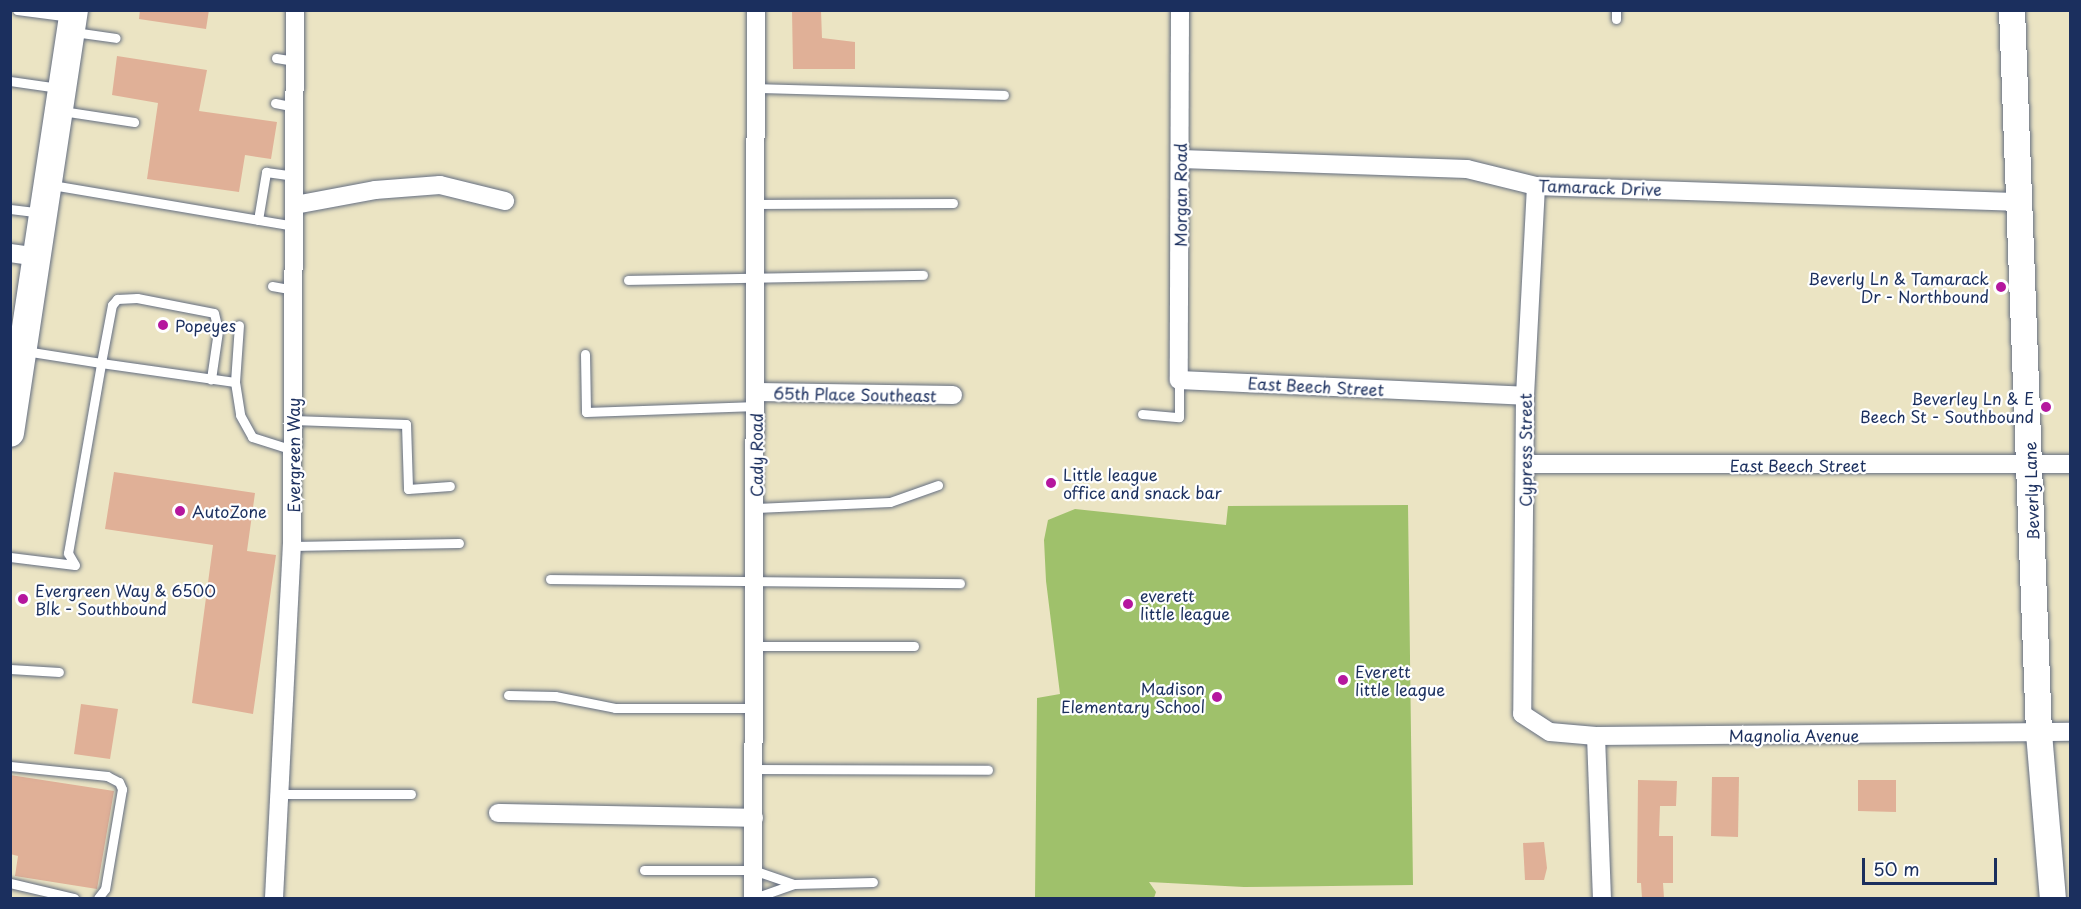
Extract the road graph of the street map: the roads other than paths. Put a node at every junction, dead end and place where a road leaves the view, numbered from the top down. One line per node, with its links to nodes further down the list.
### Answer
1 (16, 10): 6 (lane)
2 (296, 10): 9 (street, Evergreen Way)
3 (756, 10): 11 (street, Cady Road)
4 (1180, 10): 17 (street, Morgan Road)
5 (2012, 10): 22 (street, Beverly Lane)
6 (73, 20): 7 (lane); 13 (main road)
7 (116, 38)
8 (276, 58): 9 (lane)
9 (295, 61): 15 (street, Evergreen Way)
10 (10, 81): 13 (lane)
11 (756, 88): 12 (lane); 24 (street, Cady Road)
12 (1004, 95)
13 (61, 100): 16 (lane); 19 (main road)
14 (275, 103): 15 (lane)
15 (295, 107): 18 (street, Evergreen Way)
16 (134, 122)
17 (1181, 159): 20 (street, Tamarack Drive); 41 (street, Morgan Road)
18 (295, 176): 25 (street, Evergreen Way); 28 (lane)
19 (48, 185): 27 (main road); 28 (lane)
20 (1536, 186): 22 (street, Tamarack Drive); 44 (street, Cypress Street)
21 (505, 201): 25 (street)
22 (2021, 202): 52 (street, Beverly Lane)
23 (953, 203): 24 (lane)
24 (756, 204): 32 (street, Cady Road)
25 (295, 205): 29 (street, Evergreen Way)
26 (10, 208): 27 (lane)
27 (44, 214): 30 (main road)
28 (258, 220): 29 (lane)
29 (295, 226): 35 (street, Evergreen Way)
30 (24, 255): 37 (main road)
31 (922, 275): 32 (lane)
32 (756, 279): 33 (lane); 45 (street, Cady Road)
33 (628, 280)
34 (272, 286): 35 (lane)
35 (294, 290): 47 (street, Evergreen Way)
36 (239, 325): 42 (lane)
37 (23, 351): 39 (lane); 48 (main road)
38 (585, 354): 45 (lane)
39 (101, 363): 40 (lane); 40 (lane); 58 (lane)
40 (211, 379): 42 (lane)
41 (1179, 380): 44 (street, East Beech Street); 46 (lane)
42 (234, 382): 49 (lane)
43 (953, 395): 45 (street, 65th Place Southeast)
44 (1525, 396): 50 (street, Cypress Street)
45 (757, 399): 55 (street, Cady Road)
46 (1142, 414)
47 (293, 420): 49 (street, Evergreen Way); 54 (lane)
48 (11, 424)
49 (293, 450): 57 (street, Evergreen Way)
50 (1526, 464): 52 (street, East Beech Street); 68 (street, Cypress Street)
51 (2070, 464): 52 (street, East Beech Street)
52 (2030, 466): 70 (street, Beverly Lane)
53 (938, 485): 55 (lane)
54 (450, 486)
55 (756, 508): 60 (street, Cady Road)
56 (459, 543): 57 (lane)
57 (292, 546): 75 (street, Evergreen Way)
58 (10, 557)
59 (550, 579): 60 (lane)
60 (756, 581): 61 (lane); 62 (street, Cady Road)
61 (960, 583)
62 (755, 646): 63 (lane); 67 (street, Cady Road)
63 (914, 646)
64 (10, 669): 65 (lane)
65 (60, 672)
66 (508, 695): 67 (lane)
67 (754, 708): 73 (street, Cady Road)
68 (1522, 714): 71 (street, Magnolia Avenue)
69 (2070, 732): 70 (street, Magnolia Avenue)
70 (2039, 733): 71 (street, Magnolia Avenue); 89 (street, Beverly Lane)
71 (1596, 736): 88 (street)
72 (10, 766): 85 (lane)
73 (754, 769): 74 (lane); 78 (street, Cady Road)
74 (988, 770)
75 (279, 794): 76 (lane); 86 (street, Evergreen Way)
76 (411, 794)
77 (498, 813): 78 (street)
78 (754, 818): 80 (street, Cady Road)
79 (644, 870): 80 (lane)
80 (753, 870): 83 (lane); 87 (street, Cady Road)
81 (873, 882): 83 (lane)
82 (10, 883): 84 (lane)
83 (794, 884): 87 (lane)
84 (75, 898)
85 (98, 898)
86 (274, 898)
87 (753, 898)
88 (1602, 898)
89 (2053, 898)

